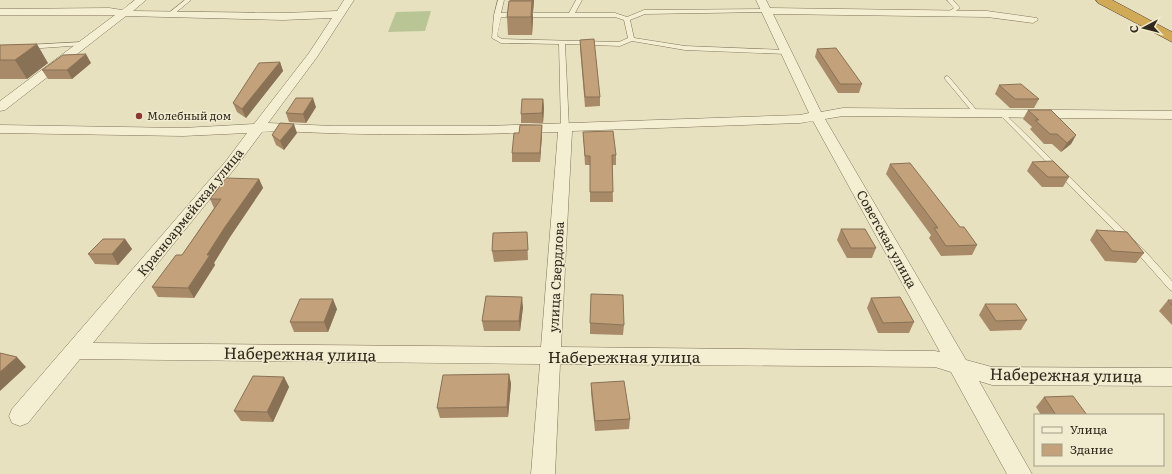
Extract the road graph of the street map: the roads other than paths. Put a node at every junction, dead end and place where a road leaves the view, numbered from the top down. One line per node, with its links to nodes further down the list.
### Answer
1 (141, 0): 11 (street)
2 (188, 0): 10 (lane)
3 (501, 0): 13 (lane)
4 (579, 0): 14 (lane)
5 (950, 0): 12 (lane)
6 (1102, 0): 17 (highway)
7 (764, 6): 12 (street); 15 (lane); 22 (street, Советская улица)
8 (345, 7): 10 (street); 29 (street, Красноармейская улица)
9 (0, 12): 11 (street)
10 (172, 13): 11 (street)
11 (123, 14): 20 (street)
12 (948, 14): 16 (street)
13 (497, 15): 14 (lane); 19 (lane)
14 (571, 15): 15 (lane)
15 (627, 18): 18 (lane)
16 (1033, 20)
17 (1172, 38)
18 (631, 39): 19 (lane); 22 (lane)
19 (562, 42): 30 (lane)
20 (83, 44): 21 (lane); 24 (street)
21 (17, 48)
22 (786, 52): 28 (street, Советская улица)
23 (946, 78): 25 (lane)
24 (0, 107)
25 (977, 114): 26 (street); 28 (street)
26 (1003, 115): 27 (street); 32 (lane)
27 (1172, 115)
28 (817, 116): 30 (street); 35 (street, Советская улица)
29 (258, 128): 30 (street); 31 (street); 33 (street, Красноармейская улица)
30 (565, 128): 34 (street, улица Свердлова)
31 (0, 129)
32 (1172, 287)
33 (74, 351): 34 (street, Набережная улица); 37 (street, Красноармейская улица)
34 (552, 356): 35 (street, Набережная улица); 38 (street, улица Свердлова)
35 (959, 367): 36 (street, Набережная улица); 39 (street, Советская улица)
36 (1172, 377)
37 (20, 416)
38 (543, 474)
39 (1020, 474)

